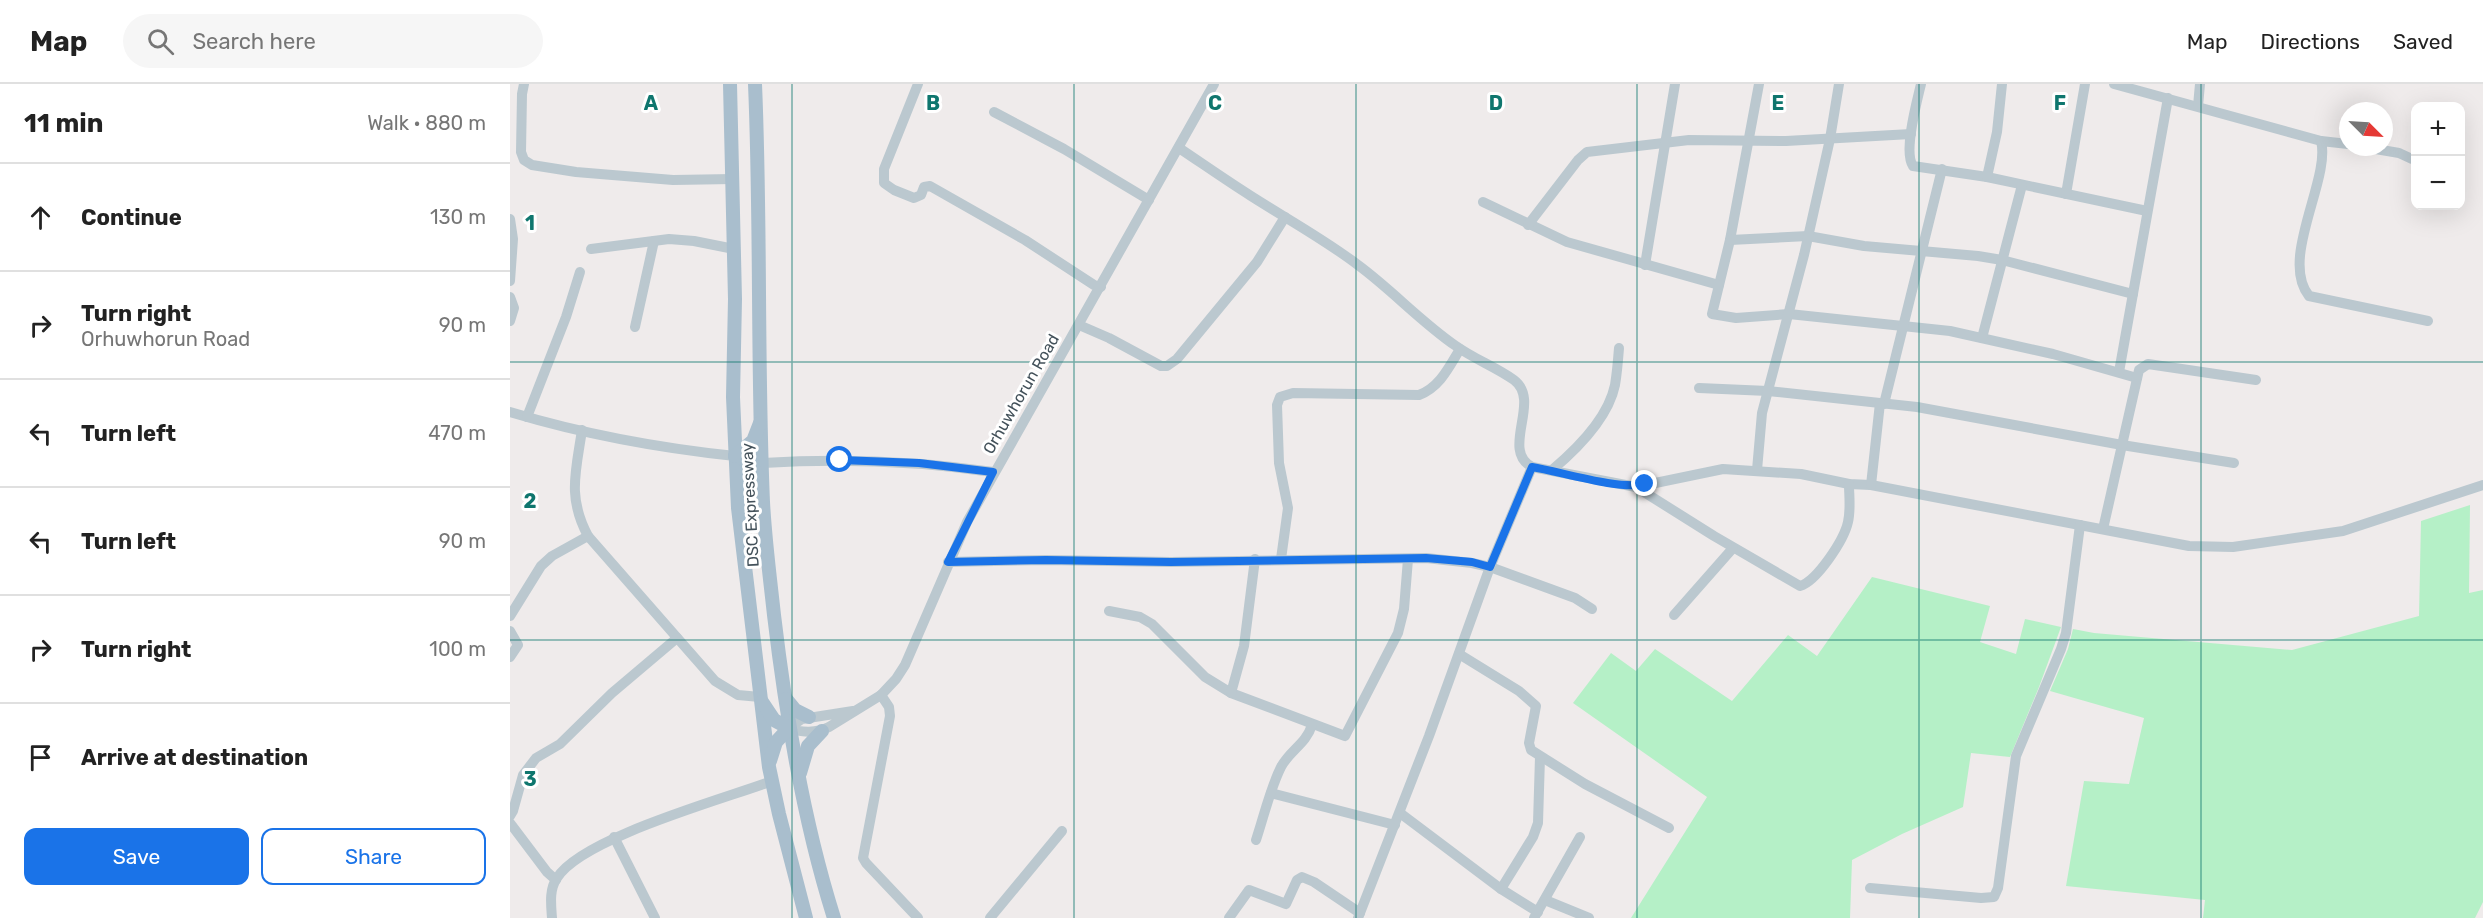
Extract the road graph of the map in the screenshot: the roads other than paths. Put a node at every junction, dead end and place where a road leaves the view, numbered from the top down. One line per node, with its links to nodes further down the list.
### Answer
1 (524, 84): 28 (street)
2 (730, 84): 28 (main road, DSC Expressway)
3 (755, 84): 68 (main road, DSC Expressway)
4 (918, 84): 48 (street)
5 (1214, 84): 23 (street, Orhuwhorun Road)
6 (1675, 84): 21 (street)
7 (1759, 84): 19 (street)
8 (1839, 84): 18 (street)
9 (1921, 84): 17 (street)
10 (2002, 84): 27 (street)
11 (2085, 84): 30 (street)
12 (2114, 84): 14 (street)
13 (2200, 84): 15 (street)
14 (2168, 98): 15 (street); 33 (street)
15 (2198, 106): 20 (street)
16 (994, 112): 31 (street)
17 (1911, 134): 18 (street); 26 (street)
18 (1830, 139): 19 (street); 37 (street)
19 (1748, 140): 21 (street); 39 (street)
20 (2321, 141): 22 (street); 53 (street)
21 (1665, 143): 36 (street); 44 (street)
22 (2339, 143)
23 (1179, 148): 31 (street, Orhuwhorun Road); 34 (street)
24 (2393, 152): 25 (street)
25 (2411, 159)
26 (1942, 170): 27 (street); 42 (street)
27 (1987, 177): 29 (street)
28 (733, 179): 41 (main road, DSC Expressway)
29 (2022, 185): 30 (street); 43 (street)
30 (2066, 194): 33 (street)
31 (1149, 200): 48 (street, Orhuwhorun Road)
32 (1483, 202): 36 (street)
33 (2147, 211): 49 (street)
34 (1285, 218): 54 (street); 59 (street)
35 (510, 219): 46 (street)
36 (1528, 225): 44 (street)
37 (1808, 236): 39 (street); 42 (street); 51 (street)
38 (654, 240): 40 (street); 41 (street); 55 (street)
39 (1730, 240): 47 (street)
40 (591, 249)
41 (734, 249): 71 (main road, DSC Expressway)
42 (1921, 251): 43 (street); 56 (street)
43 (2002, 260): 49 (street); 57 (street)
44 (1645, 265): 47 (street)
45 (580, 272): 67 (street)
46 (510, 281)
47 (1719, 285): 51 (street)
48 (1101, 287): 54 (street, Orhuwhorun Road)
49 (2133, 294): 60 (street)
50 (510, 297): 52 (street)
51 (1789, 314): 56 (street); 64 (street)
52 (510, 321)
53 (2428, 321)
54 (1078, 325): 77 (street, Orhuwhorun Road)
55 (635, 327)
56 (1903, 327): 57 (street); 65 (street)
57 (1982, 338): 60 (street)
58 (1619, 348): 75 (street)
59 (1460, 349): 74 (street); 88 (street)
60 (2119, 372): 61 (street)
61 (2137, 378): 62 (street); 70 (street)
62 (2256, 380)
63 (1699, 388): 64 (street)
64 (1768, 391): 65 (street); 76 (street)
65 (1882, 404): 70 (street); 79 (street)
66 (510, 412): 67 (street)
67 (526, 417): 69 (street)
68 (762, 418): 71 (main road); 72 (main road, DSC Expressway)
69 (582, 430): 71 (street); 85 (street)
70 (2122, 445): 73 (street); 84 (street)
71 (735, 456): 82 (main road); 103 (main road, DSC Expressway)
72 (763, 463): 77 (street); 82 (main road, DSC Expressway)
73 (2234, 463)
74 (1532, 467): 75 (street); 91 (street)
75 (1552, 470): 81 (street)
76 (1756, 470): 78 (street); 81 (street)
77 (993, 472): 90 (street, Orhuwhorun Road)
78 (1849, 484): 79 (street); 86 (street)
79 (1871, 485): 83 (street)
80 (2483, 485): 84 (street)
81 (1636, 487): 86 (street)
82 (763, 501): 102 (main road, DSC Expressway)
83 (2080, 525): 84 (street); 123 (street)
84 (2103, 529)
85 (588, 536): 95 (street); 97 (street)
86 (1733, 548): 94 (street)
87 (1255, 559): 88 (street); 90 (street); 100 (street)
88 (1281, 559): 89 (street)
89 (1408, 559): 91 (street); 106 (street)
90 (948, 562): 101 (street, Orhuwhorun Road)
91 (1490, 567): 92 (street); 98 (street)
92 (1592, 609)
93 (1109, 611): 100 (street)
94 (1674, 615)
95 (510, 616)
96 (510, 631): 99 (street)
97 (677, 638): 103 (street); 114 (street)
98 (1459, 654): 109 (street); 113 (street)
99 (510, 657)
100 (1231, 693): 106 (street)
101 (880, 695): 104 (street, Orhuwhorun Road); 132 (street)
102 (784, 696): 105 (main road); 107 (main road, DSC Expressway)
103 (760, 697): 107 (main road); 110 (main road, DSC Expressway)
104 (853, 711): 105 (street); 108 (street, Orhuwhorun Road)
105 (809, 717): 107 (street)
106 (1312, 725): 112 (street)
107 (789, 728): 108 (street); 110 (main road); 111 (main road, DSC Expressway)
108 (822, 730): 111 (main road)
109 (1540, 757): 117 (street); 124 (street)
110 (771, 774): 119 (street); 130 (main road, DSC Expressway)
111 (800, 778): 131 (main road, DSC Expressway)
112 (1271, 793): 116 (street); 121 (street)
113 (1400, 813): 116 (street); 124 (street)
114 (510, 816)
115 (510, 823): 122 (street)
116 (1395, 825): 126 (street)
117 (1669, 828)
118 (1062, 831): 133 (street)
119 (614, 837): 122 (street); 129 (street)
120 (1580, 837): 125 (street)
121 (1256, 840)
122 (556, 880): 128 (street)
123 (1870, 888)
124 (1502, 889): 127 (street)
125 (1545, 900): 127 (street); 135 (street)
126 (1359, 915): 134 (street)
127 (1536, 915)
128 (552, 918)
129 (655, 918)
130 (806, 918)
131 (834, 918)
132 (918, 918)
133 (990, 918)
134 (1229, 918)
135 (1589, 918)

